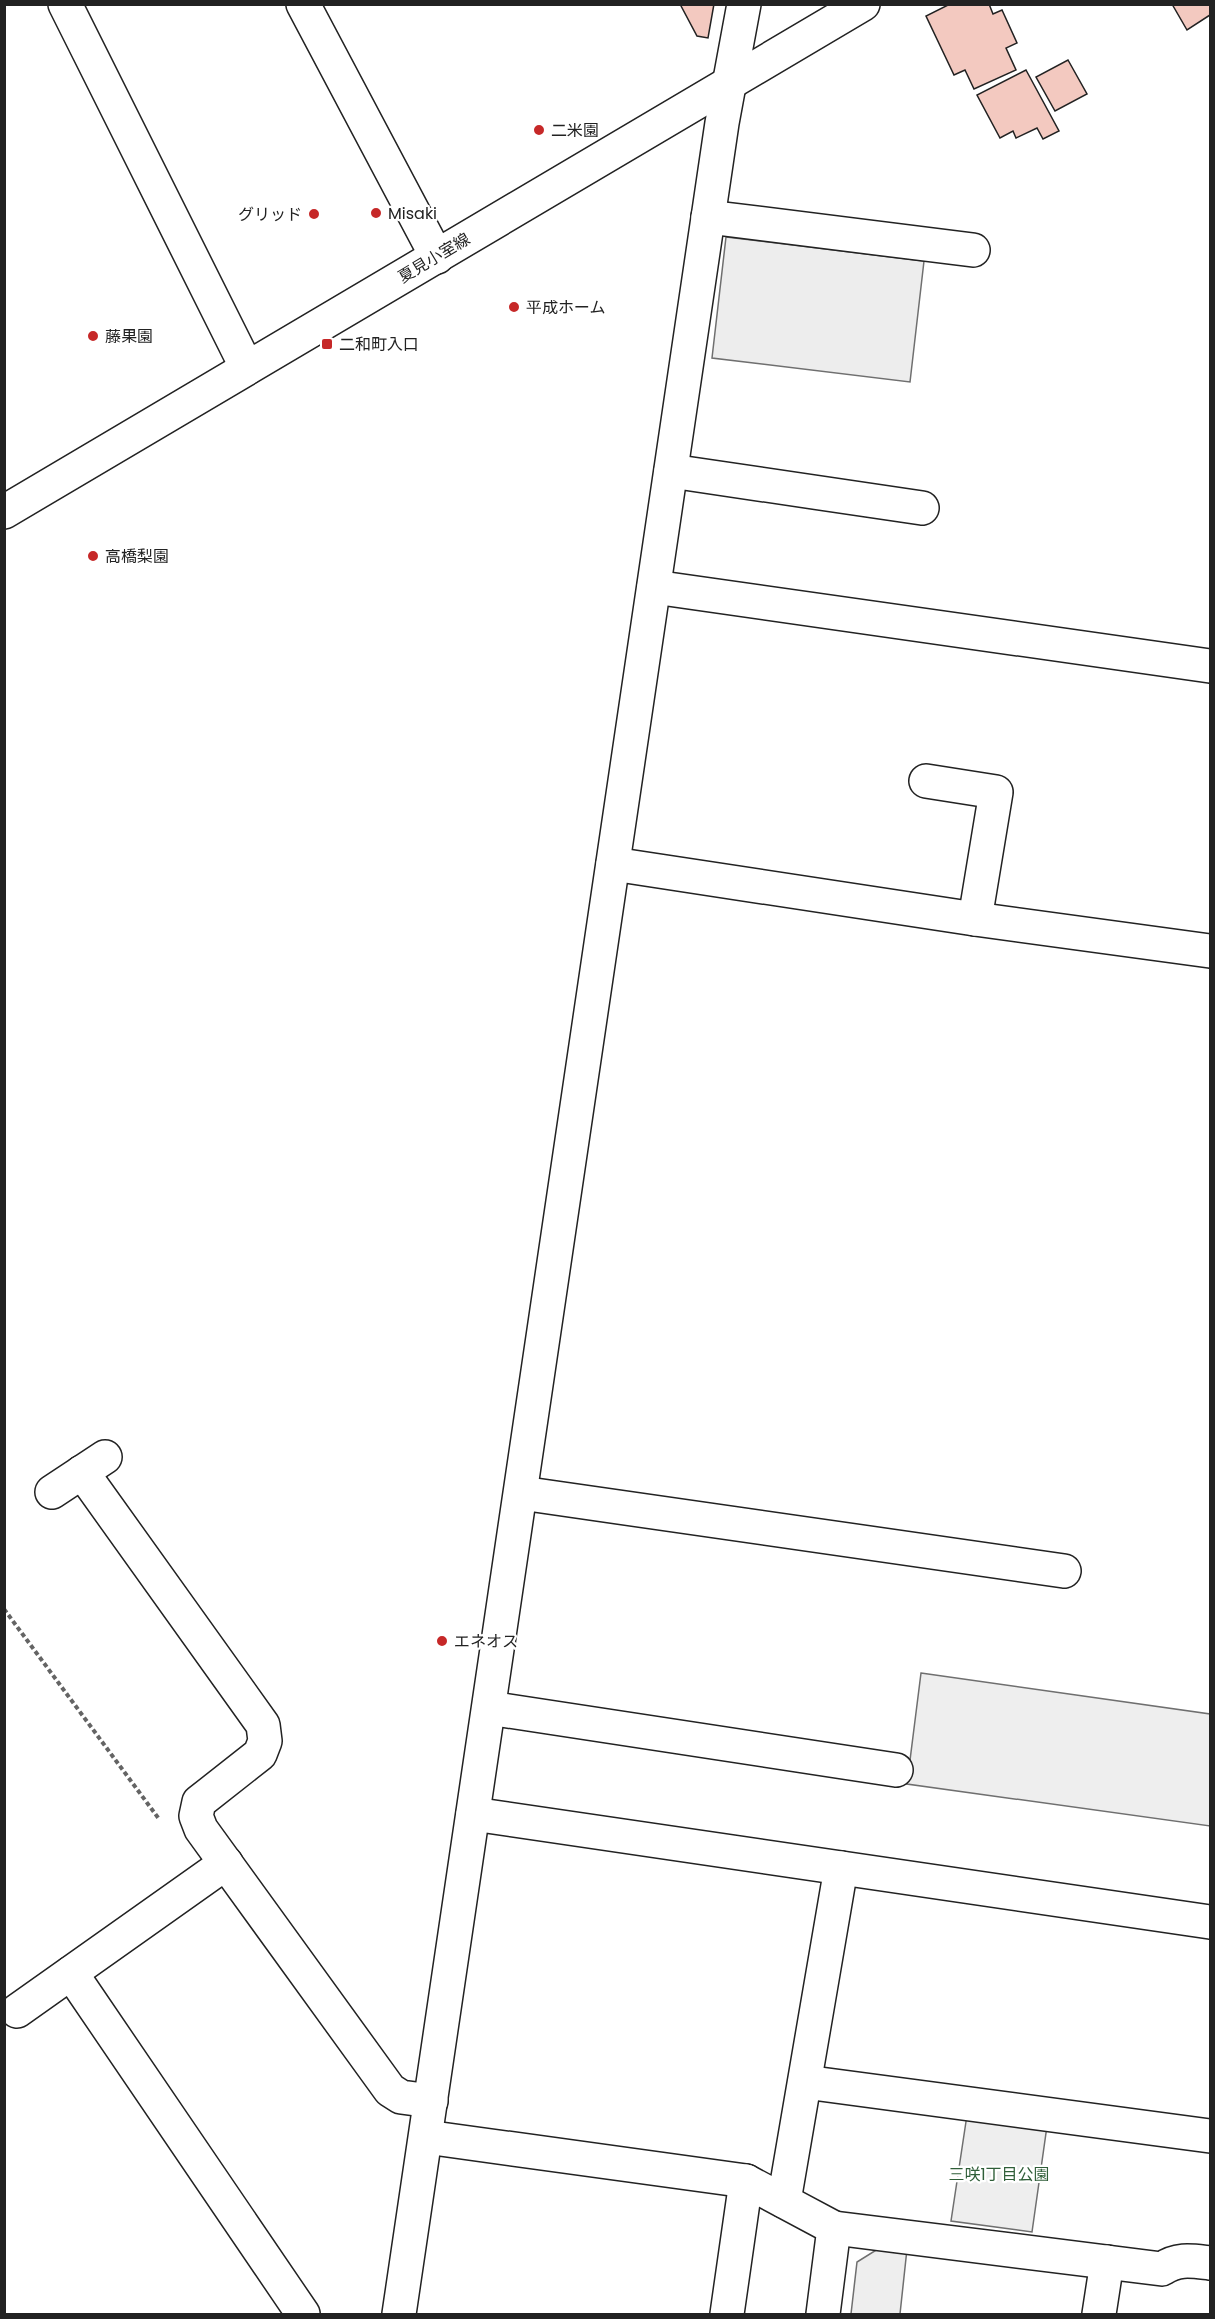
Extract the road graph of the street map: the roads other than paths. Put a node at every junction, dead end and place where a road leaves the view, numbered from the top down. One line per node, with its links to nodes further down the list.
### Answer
1 (65, 4): 9 (street)
2 (303, 4): 8 (street)
3 (744, 4): 5 (street)
4 (863, 4): 5 (street, 夏見小室線)
5 (728, 84): 6 (street); 8 (street, 夏見小室線)
6 (708, 217): 7 (street); 10 (street)
7 (973, 250)
8 (436, 257): 9 (street, 夏見小室線)
9 (247, 368): 12 (street, 夏見小室線)
10 (670, 471): 11 (street); 13 (street)
11 (922, 508)
12 (4, 512)
13 (654, 587): 14 (street); 16 (street)
14 (1210, 666)
15 (926, 781): 17 (street)
16 (613, 864): 17 (street); 20 (street)
17 (975, 919): 18 (street)
18 (1210, 951)
19 (52, 1492): 25 (street)
20 (520, 1492): 21 (street); 22 (street)
21 (1064, 1571)
22 (489, 1708): 23 (street); 24 (street)
23 (896, 1770)
24 (473, 1814): 26 (street); 31 (street)
25 (226, 1863): 28 (street); 31 (street)
26 (841, 1868): 27 (street); 30 (street)
27 (1210, 1922)
28 (70, 1973): 29 (street); 39 (street)
29 (17, 2011)
30 (805, 2082): 32 (street); 35 (street)
31 (431, 2101): 33 (street)
32 (1210, 2136)
33 (426, 2137): 34 (street); 40 (street)
34 (746, 2181): 35 (street); 41 (street)
35 (784, 2201): 36 (street)
36 (834, 2228): 37 (street); 42 (street)
37 (1107, 2262): 38 (street); 43 (street)
38 (1210, 2263)
39 (303, 2314)
40 (399, 2314)
41 (727, 2314)
42 (823, 2314)
43 (1099, 2314)

